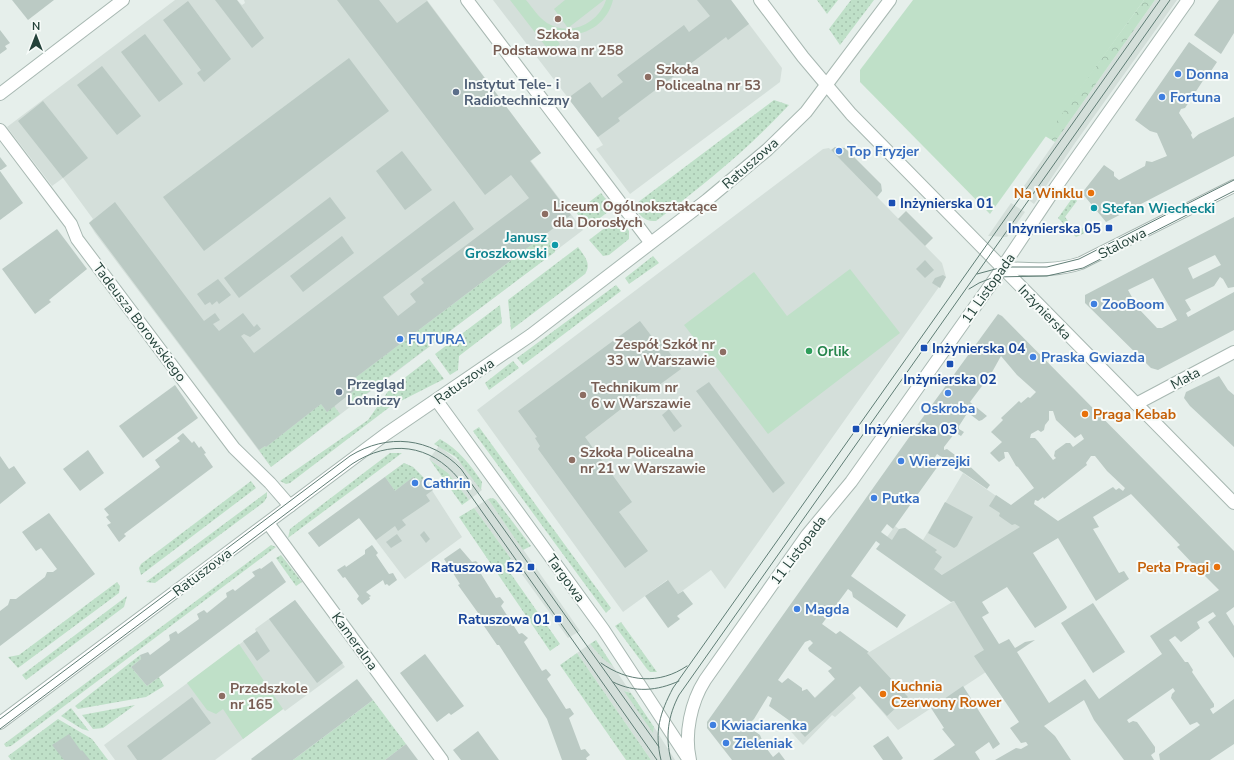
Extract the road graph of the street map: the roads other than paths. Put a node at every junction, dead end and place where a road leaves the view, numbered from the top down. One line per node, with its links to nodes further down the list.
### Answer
1 (123, 0): 7 (street)
2 (467, 0): 10 (street)
3 (760, 0): 6 (street, Inżynierska)
4 (890, 0): 6 (street, Ratuszowa)
5 (1188, 0): 11 (street, 11 Listopada)
6 (826, 84): 10 (street, Ratuszowa); 11 (street, Inżynierska)
7 (0, 94)
8 (0, 130): 16 (street, Tadeusza Borowskiego)
9 (1234, 186): 11 (street, Stalowa)
10 (650, 242): 13 (street, Ratuszowa)
11 (1002, 268): 14 (street, Inżynierska); 20 (street, 11 Listopada)
12 (1234, 352): 14 (street, Mała)
13 (437, 401): 16 (street, Ratuszowa); 20 (street, Targowa)
14 (1136, 404): 15 (street, Inżynierska)
15 (1234, 503)
16 (290, 506): 17 (street, Ratuszowa)
17 (268, 523): 18 (street, Ratuszowa); 19 (street, Kameralna)
18 (0, 723)
19 (442, 760)
20 (689, 760)

